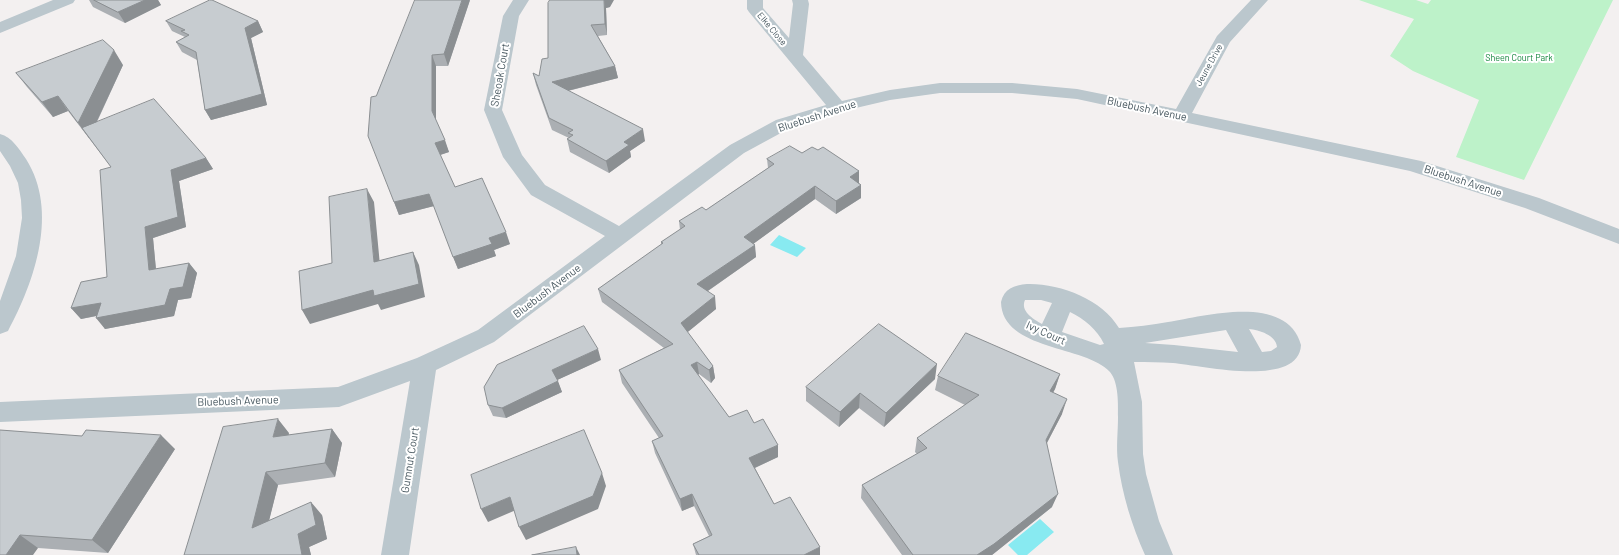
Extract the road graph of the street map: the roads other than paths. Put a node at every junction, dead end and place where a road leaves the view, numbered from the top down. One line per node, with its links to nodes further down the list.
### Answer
1 (38, 0): 7 (street)
2 (67, 0): 7 (street)
3 (521, 0): 12 (street, Sheoak Court)
4 (755, 0): 8 (street, Elke Close)
5 (800, 0): 8 (street, Elke Close)
6 (1260, 0): 10 (street, Jeune Drive)
7 (0, 27)
8 (794, 55): 9 (street, Elke Close)
9 (838, 107): 10 (street, Bluebush Avenue); 12 (street, Bluebush Avenue)
10 (1181, 116): 13 (street, Bluebush Avenue)
11 (0, 140): 16 (street)
12 (621, 236): 20 (street, Bluebush Avenue)
13 (1619, 237)
14 (1064, 299): 17 (street); 17 (street, Ivy Court); 18 (street, Ivy Court)
15 (1233, 321): 18 (street); 19 (street); 19 (street)
16 (0, 325)
17 (1048, 336): 18 (street, Ivy Court)
18 (1120, 355): 19 (street); 23 (street, Ivy Court)
19 (1255, 362)
20 (425, 365): 21 (street, Bluebush Avenue); 22 (street, Gumnut Court)
21 (0, 412)
22 (395, 555)
23 (1159, 555)

